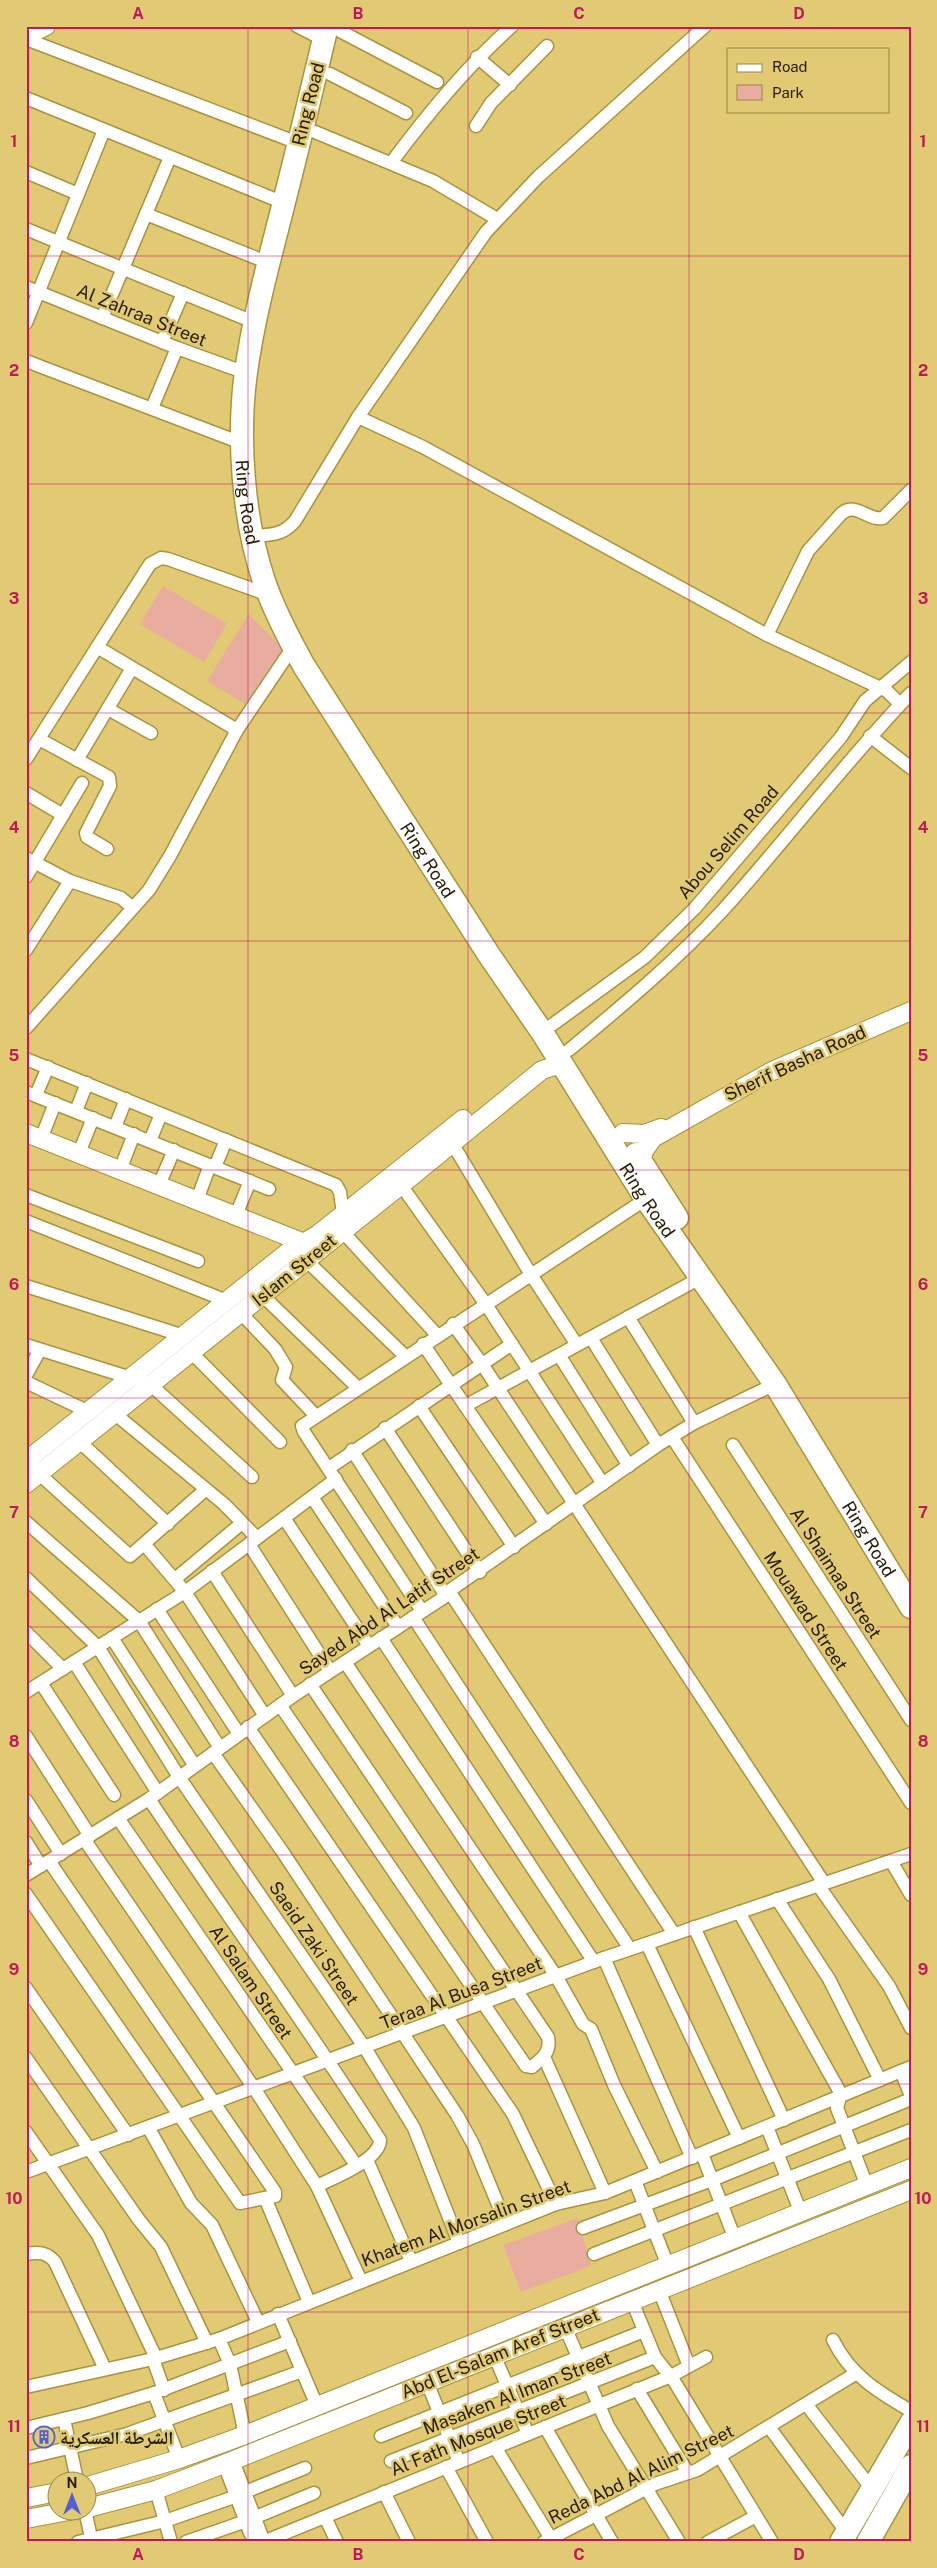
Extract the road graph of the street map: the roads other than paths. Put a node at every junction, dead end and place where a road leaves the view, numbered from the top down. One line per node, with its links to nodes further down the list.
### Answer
1 (46, 26): 6 (street)
2 (297, 26): 5 (street)
3 (512, 26): 8 (street)
4 (705, 26): 23 (street)
5 (333, 31): 9 (highway, Ring Road); 10 (street); 16 (highway, Ring Road)
6 (26, 38): 16 (street)
7 (547, 46): 11 (street)
8 (477, 57): 11 (street); 18 (street)
9 (330, 74): 13 (street); 16 (highway, Ring Road)
10 (437, 82)
11 (510, 85): 14 (street)
12 (26, 98): 15 (street)
13 (406, 113)
14 (476, 126)
15 (104, 130): 17 (street); 20 (street)
16 (307, 138): 18 (street); 21 (highway, Ring Road); 31 (highway, Ring Road)
17 (170, 156): 21 (street); 22 (street)
18 (391, 163): 23 (street)
19 (26, 172): 20 (street)
20 (78, 194): 25 (street)
21 (284, 203): 26 (highway, Ring Road)
22 (146, 214): 26 (street); 27 (street)
23 (498, 219): 39 (street)
24 (26, 229): 25 (street)
25 (59, 242): 27 (street); 29 (street)
26 (268, 263): 31 (highway, Ring Road)
27 (123, 268): 30 (street); 32 (street)
28 (26, 287): 29 (street, Al Zahraa Street)
29 (38, 292): 32 (street, Al Zahraa Street); 33 (street)
30 (183, 293): 31 (street); 34 (street)
31 (264, 311): 37 (highway, Ring Road); 42 (highway, Ring Road)
32 (102, 318): 34 (street, Al Zahraa Street)
33 (26, 323)
34 (162, 342): 35 (street, Al Zahraa Street)
35 (177, 348): 37 (street, Al Zahraa Street); 38 (street)
36 (26, 361): 38 (street)
37 (246, 373): 40 (highway, Ring Road)
38 (152, 408): 40 (street)
39 (358, 417): 42 (street); 44 (street)
40 (244, 444): 42 (highway, Ring Road)
41 (911, 490): 44 (street)
42 (264, 548): 43 (highway, Ring Road)
43 (270, 584): 45 (street); 46 (highway, Ring Road); 68 (highway, Ring Road)
44 (767, 635): 49 (street)
45 (97, 646): 48 (street); 56 (street)
46 (293, 646): 53 (street); 68 (highway, Ring Road)
47 (911, 662): 49 (street, Abou Selim Road)
48 (132, 668): 52 (street); 53 (street)
49 (881, 689): 51 (street); 72 (street, Abou Selim Road)
50 (911, 693): 51 (street)
51 (900, 704): 55 (street)
52 (108, 709): 54 (street); 58 (street)
53 (237, 730): 67 (street)
54 (151, 733)
55 (870, 736): 59 (street); 74 (street)
56 (39, 739): 57 (street); 58 (street)
57 (26, 759)
58 (78, 760): 63 (street)
59 (911, 768)
60 (82, 783): 62 (street)
61 (26, 793): 62 (street)
62 (63, 815): 64 (street)
63 (107, 849)
64 (31, 860): 65 (street); 66 (street)
65 (26, 877)
66 (70, 881): 67 (street); 69 (street)
67 (133, 908): 71 (street)
68 (478, 922): 72 (highway, Ring Road)
69 (26, 950)
70 (911, 1011): 84 (street, Sherif Basha Road)
71 (26, 1028)
72 (550, 1032): 74 (highway, Ring Road); 76 (street, Islam Street)
73 (26, 1059): 75 (street)
74 (567, 1059): 76 (street, Islam Street); 86 (highway, Ring Road); 102 (highway, Ring Road)
75 (48, 1068): 77 (street); 78 (street)
76 (533, 1070): 91 (street, Islam Street); 106 (street, Islam Street)
77 (87, 1084): 79 (street); 81 (street)
78 (31, 1093): 80 (street)
79 (126, 1099): 82 (street); 85 (street)
80 (55, 1102): 81 (street); 88 (street)
81 (76, 1111): 83 (street)
82 (161, 1114): 89 (street); 90 (street)
83 (94, 1118): 85 (street); 93 (street)
84 (682, 1120): 86 (street, Sherif Basha Road); 94 (street, Sherif Basha Road)
85 (115, 1127): 87 (street)
86 (623, 1133): 94 (highway, Ring Road)
87 (134, 1134): 90 (street); 96 (street)
88 (34, 1136): 93 (street)
89 (226, 1140): 95 (street); 106 (street)
90 (150, 1141): 92 (street)
91 (452, 1143): 99 (street, Islam Street); 109 (street)
92 (174, 1150): 95 (street); 98 (street)
93 (79, 1153): 96 (street)
94 (641, 1162): 102 (highway, Ring Road)
95 (213, 1166): 97 (street); 103 (street)
96 (120, 1170): 98 (street)
97 (250, 1181): 100 (street); 104 (street)
98 (159, 1185): 103 (street)
99 (401, 1185): 106 (street, Islam Street); 113 (street)
100 (269, 1189)
101 (26, 1195): 108 (street)
102 (656, 1199): 109 (street); 110 (highway, Ring Road); 172 (highway, Ring Road)
103 (197, 1200): 104 (street)
104 (236, 1215): 107 (street)
105 (26, 1221): 114 (street)
106 (343, 1222): 107 (street, Islam Street); 117 (street)
107 (310, 1251): 112 (street, Islam Street); 114 (street, Islam Street); 126 (street)
108 (198, 1261)
109 (530, 1273): 113 (street); 123 (street)
110 (702, 1277): 115 (street); 133 (highway, Ring Road)
111 (26, 1286): 119 (street)
112 (262, 1295): 114 (street, Islam Street); 135 (street)
113 (485, 1303): 116 (street); 121 (street)
114 (234, 1307): 119 (street, Islam Street); 141 (street)
115 (628, 1317): 118 (street); 142 (street)
116 (453, 1324): 117 (street); 127 (street)
117 (437, 1335): 120 (street)
118 (592, 1338): 123 (street); 147 (street)
119 (188, 1344): 130 (street, Islam Street); 132 (street, Islam Street); 146 (street)
120 (423, 1344): 126 (street); 134 (street)
121 (512, 1344): 127 (street); 128 (street)
122 (26, 1345): 124 (street)
123 (578, 1346): 125 (street)
124 (40, 1350): 129 (street); 130 (street)
125 (559, 1355): 128 (street); 151 (street)
126 (405, 1356): 135 (street)
127 (482, 1364): 134 (street); 136 (street)
128 (530, 1371): 136 (street); 156 (street)
129 (26, 1375)
130 (130, 1378): 132 (street); 139 (street, Islam Street)
131 (26, 1382): 139 (street)
132 (150, 1384): 140 (street, Islam Street); 153 (street)
133 (775, 1384): 142 (street, Sayed Abd Al Latif Street); 175 (highway, Ring Road)
134 (451, 1385): 137 (street); 138 (street)
135 (357, 1387): 141 (street)
136 (498, 1388): 138 (street); 159 (street)
137 (419, 1406): 143 (street); 167 (street)
138 (466, 1406): 164 (street)
139 (89, 1412): 150 (street, Islam Street)
140 (114, 1413): 145 (street, Islam Street); 157 (street)
141 (315, 1415): 152 (street)
142 (694, 1423): 144 (street, Sayed Abd Al Latif Street)
143 (385, 1428): 149 (street); 169 (street)
144 (672, 1437): 147 (street, Sayed Abd Al Latif Street); 204 (street, Mouawad Street)
145 (79, 1441): 150 (street, Islam Street); 163 (street)
146 (280, 1442)
147 (658, 1445): 151 (street, Sayed Abd Al Latif Street)
148 (733, 1445): 195 (street, Al Shaimaa Street)
149 (352, 1450): 152 (street); 174 (street)
150 (31, 1465): 155 (street, Islam Street); 166 (street)
151 (629, 1466): 156 (street, Sayed Abd Al Latif Street)
152 (329, 1468): 154 (street)
153 (252, 1477)
154 (336, 1479): 158 (street); 177 (street)
155 (26, 1484)
156 (603, 1484): 159 (street, Sayed Abd Al Latif Street)
157 (205, 1490): 162 (street); 163 (street)
158 (312, 1498): 160 (street); 179 (street)
159 (574, 1505): 164 (street, Sayed Abd Al Latif Street); 213 (street)
160 (284, 1518): 165 (street); 183 (street)
161 (26, 1522): 178 (street)
162 (242, 1523): 165 (street); 171 (street)
163 (168, 1524): 166 (street)
164 (546, 1524): 167 (street, Sayed Abd Al Latif Street)
165 (253, 1540): 168 (street); 188 (street)
166 (145, 1545): 171 (street)
167 (514, 1547): 169 (street, Sayed Abd Al Latif Street)
168 (212, 1571): 173 (street); 192 (street)
169 (480, 1572): 174 (street, Sayed Abd Al Latif Street)
170 (26, 1578): 184 (street, Saeid Zaki Street)
171 (175, 1580): 173 (street)
172 (911, 1580)
173 (185, 1592): 176 (street); 194 (street)
174 (447, 1593): 177 (street, Sayed Abd Al Latif Street); 219 (street)
175 (911, 1607)
176 (157, 1609): 178 (street); 196 (street)
177 (418, 1614): 179 (street, Sayed Abd Al Latif Street); 221 (street)
178 (139, 1621): 181 (street); 198 (street)
179 (398, 1627): 182 (street, Sayed Abd Al Latif Street)
180 (26, 1632): 187 (street)
181 (112, 1638): 184 (street); 199 (street)
182 (381, 1638): 183 (street, Sayed Abd Al Latif Street); 222 (street)
183 (369, 1646): 186 (street, Sayed Abd Al Latif Street)
184 (98, 1647): 185 (street); 200 (street, Saeid Zaki Street)
185 (74, 1662): 187 (street); 202 (street)
186 (345, 1662): 188 (street, Sayed Abd Al Latif Street); 223 (street)
187 (63, 1669): 189 (street)
188 (330, 1671): 190 (street, Sayed Abd Al Latif Street)
189 (41, 1683): 191 (street); 201 (street)
190 (310, 1684): 192 (street, Sayed Abd Al Latif Street); 225 (street)
191 (27, 1691)
192 (293, 1696): 193 (street, Sayed Abd Al Latif Street)
193 (280, 1705): 194 (street, Sayed Abd Al Latif Street); 226 (street)
194 (265, 1716): 196 (street, Sayed Abd Al Latif Street)
195 (911, 1720)
196 (244, 1731): 198 (street, Sayed Abd Al Latif Street); 227 (street)
197 (26, 1736): 206 (street)
198 (217, 1751): 199 (street, Sayed Abd Al Latif Street); 229 (street)
199 (195, 1766): 200 (street, Sayed Abd Al Latif Street)
200 (180, 1777): 202 (street, Sayed Abd Al Latif Street); 230 (street, Saeid Zaki Street)
201 (114, 1794)
202 (153, 1796): 205 (street, Sayed Abd Al Latif Street); 233 (street)
203 (26, 1800): 208 (street)
204 (911, 1803)
205 (118, 1818): 206 (street, Sayed Abd Al Latif Street); 235 (street, Al Salam Street)
206 (87, 1837): 208 (street, Sayed Abd Al Latif Street); 237 (street)
207 (26, 1842): 211 (street)
208 (60, 1854): 211 (street, Sayed Abd Al Latif Street)
209 (911, 1854): 210 (street, Teraa Al Busa Street)
210 (891, 1861): 213 (street, Teraa Al Busa Street); 215 (street)
211 (45, 1863): 212 (street, Sayed Abd Al Latif Street); 240 (street)
212 (26, 1875)
213 (821, 1884): 216 (street, Teraa Al Busa Street); 228 (street)
214 (26, 1894): 241 (street)
215 (911, 1895)
216 (777, 1899): 217 (street, Teraa Al Busa Street); 236 (street)
217 (739, 1912): 218 (street, Teraa Al Busa Street); 238 (street)
218 (694, 1927): 219 (street, Teraa Al Busa Street); 242 (street)
219 (674, 1934): 220 (street, Teraa Al Busa Street)
220 (647, 1944): 221 (street, Teraa Al Busa Street); 249 (street)
221 (630, 1949): 222 (street, Teraa Al Busa Street)
222 (599, 1960): 223 (street, Teraa Al Busa Street); 253 (street)
223 (556, 1976): 225 (street, Teraa Al Busa Street); 258 (street)
224 (26, 1988): 248 (street)
225 (517, 1990): 226 (street, Teraa Al Busa Street); 231 (street)
226 (484, 2003): 227 (street, Teraa Al Busa Street); 231 (street)
227 (446, 2017): 229 (street, Teraa Al Busa Street); 267 (street)
228 (911, 2028)
229 (404, 2033): 230 (street, Teraa Al Busa Street); 271 (street)
230 (365, 2048): 233 (street, Teraa Al Busa Street); 275 (street, Saeid Zaki Street)
231 (544, 2057): 265 (street)
232 (26, 2058): 250 (street)
233 (329, 2061): 235 (street, Teraa Al Busa Street); 255 (street)
234 (906, 2069): 236 (street, Khatem Al Morsalin Street); 239 (street)
235 (292, 2074): 237 (street, Teraa Al Busa Street); 255 (street, Al Salam Street)
236 (880, 2080): 238 (street, Khatem Al Morsalin Street)
237 (254, 2088): 240 (street, Teraa Al Busa Street); 262 (street)
238 (841, 2094): 242 (street, Khatem Al Morsalin Street); 243 (street)
239 (911, 2097): 243 (street)
240 (216, 2102): 241 (street, Teraa Al Busa Street); 266 (street)
241 (181, 2115): 244 (street, Teraa Al Busa Street); 266 (street)
242 (784, 2120): 245 (street, Khatem Al Morsalin Street)
243 (844, 2126): 251 (street); 252 (street)
244 (148, 2127): 248 (street, Teraa Al Busa Street); 285 (street)
245 (767, 2127): 249 (street, Khatem Al Morsalin Street); 252 (street)
246 (911, 2130): 251 (street)
247 (26, 2132): 254 (street)
248 (128, 2135): 250 (street, Teraa Al Busa Street)
249 (739, 2138): 253 (street, Khatem Al Morsalin Street)
250 (89, 2149): 254 (street, Teraa Al Busa Street); 292 (street)
251 (854, 2152): 259 (street); 263 (street)
252 (777, 2154): 259 (street); 260 (street)
253 (697, 2156): 258 (street, Khatem Al Morsalin Street); 260 (street)
254 (49, 2163): 257 (street, Teraa Al Busa Street); 298 (street)
255 (362, 2163): 262 (street); 278 (street, Al Salam Street)
256 (911, 2168): 263 (street, Abd El-Salam Aref Street)
257 (26, 2172)
258 (657, 2172): 261 (street, Khatem Al Morsalin Street)
259 (787, 2178): 269 (street); 270 (street)
260 (712, 2180): 268 (street); 269 (street)
261 (635, 2181): 265 (street, Khatem Al Morsalin Street); 268 (street)
262 (317, 2186): 280 (street)
263 (867, 2186): 270 (street, Abd El-Salam Aref Street)
264 (911, 2190): 281 (street, Abd El-Salam Aref Street)
265 (605, 2193): 267 (street, Khatem Al Morsalin Street)
266 (265, 2198): 283 (street)
267 (556, 2204): 271 (street, Khatem Al Morsalin Street)
268 (644, 2205): 272 (street); 273 (street)
269 (722, 2205): 273 (street); 274 (street)
270 (801, 2213): 274 (street, Abd El-Salam Aref Street)
271 (506, 2224): 275 (street, Khatem Al Morsalin Street)
272 (583, 2228)
273 (655, 2231): 277 (street); 279 (street)
274 (735, 2239): 279 (street, Abd El-Salam Aref Street)
275 (459, 2243): 278 (street, Khatem Al Morsalin Street)
276 (26, 2254): 301 (street)
277 (594, 2254)
278 (411, 2261): 280 (street, Khatem Al Morsalin Street)
279 (668, 2266): 288 (street, Abd El-Salam Aref Street)
280 (362, 2281): 283 (street, Khatem Al Morsalin Street)
281 (658, 2290): 282 (street, Abd El-Salam Aref Street); 300 (street)
282 (632, 2301): 286 (street, Abd El-Salam Aref Street); 287 (street)
283 (308, 2302): 284 (street, Khatem Al Morsalin Street)
284 (278, 2314): 285 (street, Khatem Al Morsalin Street); 291 (street)
285 (258, 2322): 289 (street, Khatem Al Morsalin Street)
286 (565, 2327): 294 (street, Abd El-Salam Aref Street); 295 (street)
287 (644, 2331): 295 (street); 296 (street)
288 (491, 2335): 293 (street, Abd El-Salam Aref Street); 294 (street)
289 (219, 2339): 292 (street, Khatem Al Morsalin Street); 299 (street)
290 (832, 2340): 303 (street)
291 (290, 2341): 299 (street); 302 (street)
292 (207, 2343): 298 (street, Khatem Al Morsalin Street)
293 (469, 2344): 294 (street); 313 (street, Abd El-Salam Aref Street)
294 (491, 2357): 305 (street, Abd El-Salam Aref Street); 307 (street)
295 (577, 2357): 306 (street); 307 (street)
296 (655, 2357): 304 (street); 306 (street, Masaken Al Iman Street)
297 (706, 2357): 300 (street, Al Fath Mosque Street)
298 (154, 2358): 301 (street, Khatem Al Morsalin Street); 310 (street)
299 (230, 2364): 310 (street); 311 (street)
300 (689, 2366): 304 (street, Al Fath Mosque Street)
301 (105, 2369): 308 (street, Khatem Al Morsalin Street)
302 (302, 2371): 311 (street); 313 (street)
303 (856, 2374): 312 (street, Reda Abd Al Alim Street); 316 (street)
304 (671, 2376): 309 (street, Al Fath Mosque Street); 330 (street)
305 (428, 2382): 317 (street); 334 (street, Abd El-Salam Aref Street)
306 (588, 2384): 314 (street); 315 (street, Masaken Al Iman Street)
307 (507, 2386): 315 (street); 317 (street)
308 (26, 2387)
309 (637, 2389): 314 (street, Al Fath Mosque Street); 340 (street)
310 (159, 2392): 318 (street); 319 (street)
311 (236, 2396): 319 (street); 325 (street)
312 (806, 2404): 322 (street, Reda Abd Al Alim Street); 343 (street)
313 (316, 2406): 325 (street, Abd El-Salam Aref Street)
314 (597, 2406): 321 (street, Al Fath Mosque Street); 342 (street)
315 (518, 2411): 324 (street); 327 (street, Masaken Al Iman Street)
316 (911, 2411)
317 (440, 2413): 326 (street); 327 (street)
318 (64, 2418): 323 (street); 329 (street)
319 (164, 2422): 329 (street); 332 (street)
320 (911, 2423): 343 (highway)
321 (544, 2427): 324 (street, Al Fath Mosque Street); 352 (street)
322 (769, 2427): 330 (street, Reda Abd Al Alim Street); 359 (street)
323 (26, 2428)
324 (528, 2434): 328 (street, Al Fath Mosque Street)
325 (245, 2435): 332 (street, Abd El-Salam Aref Street)
326 (381, 2436)
327 (450, 2438): 333 (street, Masaken Al Iman Street); 335 (street)
328 (495, 2447): 335 (street, Al Fath Mosque Street); 361 (street)
329 (71, 2449): 331 (street); 339 (street)
330 (721, 2456): 340 (street, Reda Abd Al Alim Street); 353 (street)
331 (26, 2458)
332 (179, 2459): 341 (street, Abd El-Salam Aref Street)
333 (391, 2461)
334 (228, 2462): 344 (street, Abd El-Salam Aref Street); 348 (street)
335 (459, 2462): 337 (street, Al Fath Mosque Street)
336 (911, 2466): 373 (highway)
337 (446, 2467): 345 (street, Al Fath Mosque Street); 368 (street)
338 (305, 2468): 348 (street)
339 (76, 2470)
340 (688, 2473): 342 (street, Reda Abd Al Alim Street)
341 (98, 2483)
342 (647, 2488): 352 (street, Reda Abd Al Alim Street); 370 (street)
343 (872, 2489): 359 (highway)
344 (156, 2490): 350 (street, Abd El-Salam Aref Street); 358 (street)
345 (384, 2492): 354 (street, Al Fath Mosque Street); 367 (street)
346 (314, 2493): 356 (street)
347 (48, 2494): 349 (street)
348 (241, 2494): 356 (street); 358 (street)
349 (26, 2498)
350 (98, 2506)
351 (48, 2515): 355 (street)
352 (596, 2515): 361 (street, Reda Abd Al Alim Street); 369 (street)
353 (756, 2516): 371 (street); 372 (street)
354 (325, 2517): 365 (street, Al Fath Mosque Street); 366 (street)
355 (26, 2519)
356 (250, 2519): 364 (street); 365 (street)
357 (88, 2520): 360 (street)
358 (165, 2521): 360 (street); 363 (street)
359 (844, 2537)
360 (92, 2540): 362 (street)
361 (549, 2541)
362 (78, 2542)
363 (171, 2542)
364 (186, 2542)
365 (263, 2542)
366 (336, 2542)
367 (409, 2542)
368 (487, 2542)
369 (612, 2542)
370 (679, 2542)
371 (708, 2542)
372 (772, 2542)
373 (868, 2542)

